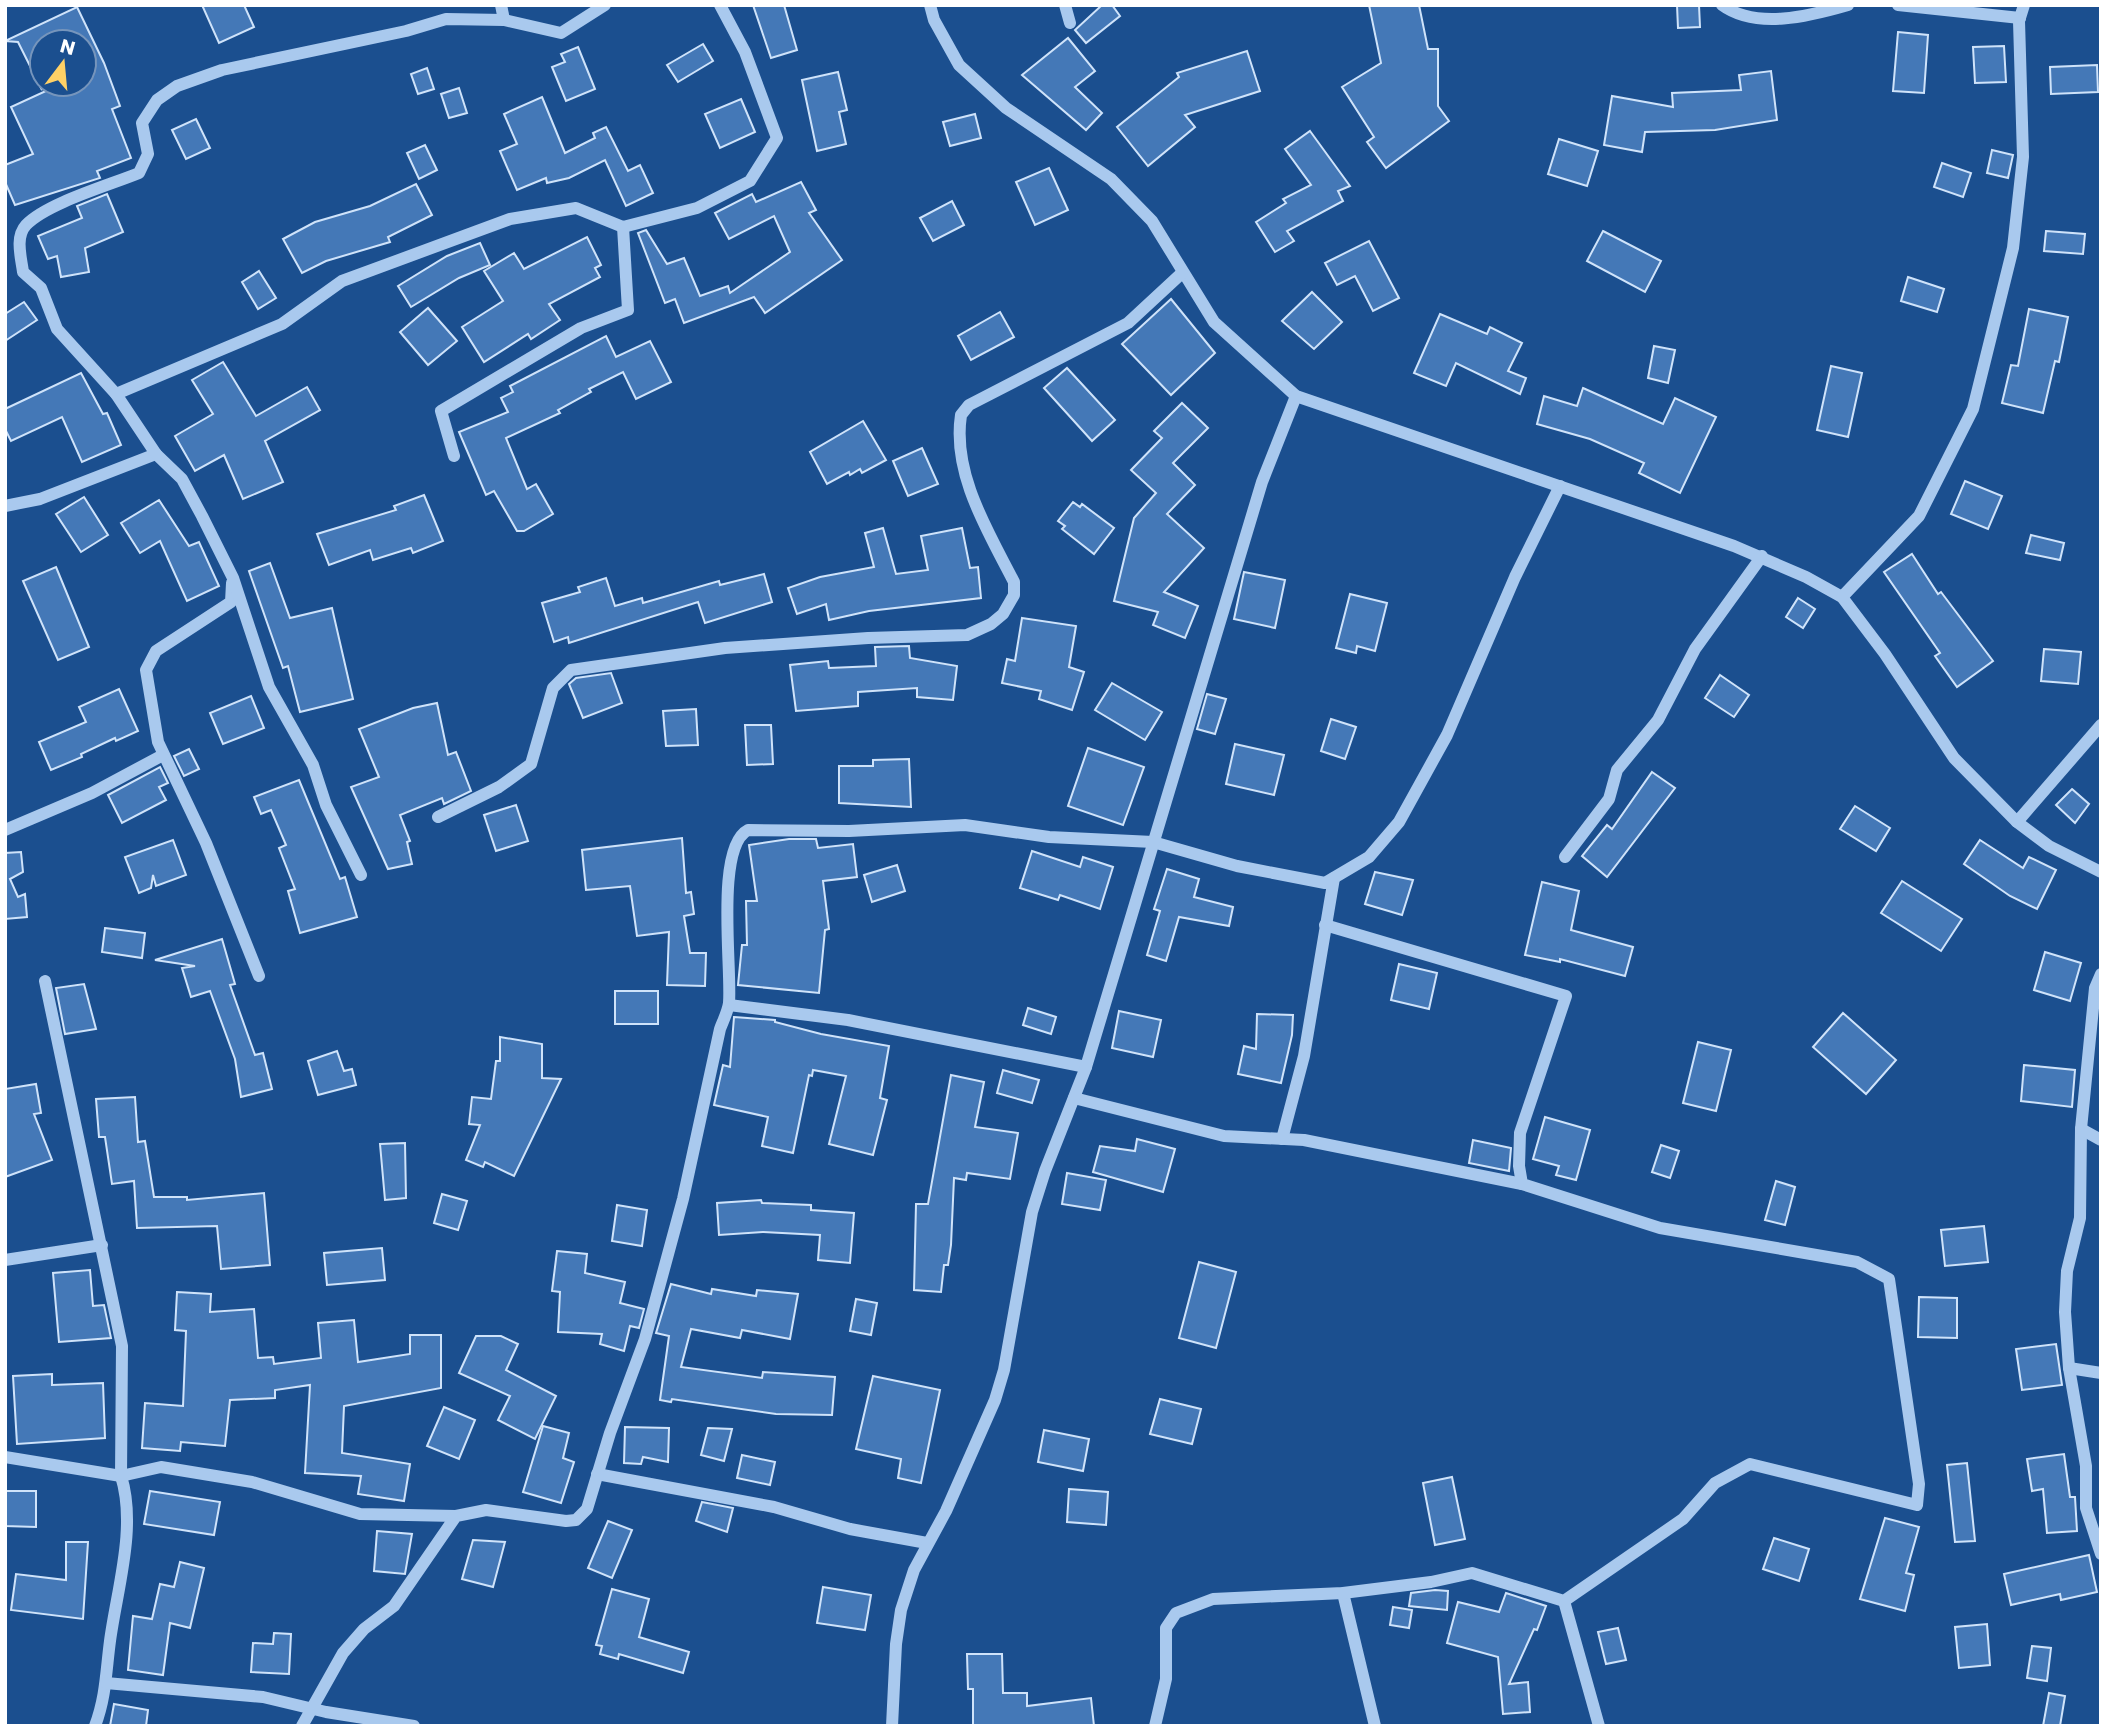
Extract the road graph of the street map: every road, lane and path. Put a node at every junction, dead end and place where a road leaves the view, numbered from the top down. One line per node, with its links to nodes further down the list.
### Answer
1 (501, 5): 10 (street)
2 (605, 5): 10 (street)
3 (720, 5): 12 (street)
4 (930, 5): 13 (street)
5 (1065, 5): 11 (street)
6 (1722, 5): 7 (street)
7 (1848, 5)
8 (1898, 5): 9 (street)
9 (2022, 12): 22 (street)
10 (504, 20): 14 (street)
11 (1070, 23)
12 (623, 227): 14 (street); 17 (street)
13 (1181, 273): 15 (street); 25 (street)
14 (116, 394): 16 (street)
15 (1296, 396): 18 (street); 28 (street)
16 (156, 454): 19 (street); 21 (street)
17 (454, 456)
18 (1560, 486): 20 (street); 32 (street)
19 (5, 506)
20 (1762, 556): 22 (street); 29 (street)
21 (233, 578): 24 (street); 31 (street)
22 (1842, 597): 26 (street)
23 (2101, 725): 26 (street)
24 (163, 755): 27 (street); 35 (street)
25 (438, 817)
26 (2017, 822): 30 (street)
27 (5, 830)
28 (1153, 842): 32 (street); 37 (street); 38 (street)
29 (1565, 857)
30 (2101, 872)
31 (361, 875)
32 (1334, 877): 33 (street)
33 (1325, 925): 41 (street); 43 (street)
34 (2101, 974): 40 (street)
35 (259, 976)
36 (45, 981): 44 (street)
37 (729, 1005): 38 (street); 49 (street)
38 (1086, 1067): 39 (street)
39 (1074, 1098): 41 (street); 52 (street)
40 (2081, 1129): 42 (street); 46 (street)
41 (1282, 1139): 43 (street)
42 (2101, 1140)
43 (1522, 1184): 55 (street)
44 (102, 1245): 45 (street); 50 (street)
45 (5, 1260)
46 (2069, 1368): 47 (street); 53 (street)
47 (2101, 1373)
48 (5, 1457): 50 (street)
49 (597, 1474): 51 (street); 52 (street)
50 (121, 1476): 51 (street); 56 (street)
51 (456, 1516): 57 (street)
52 (927, 1543): 61 (street)
53 (2101, 1554)
54 (1343, 1593): 55 (street); 62 (street); 63 (street)
55 (1564, 1601): 64 (street)
56 (106, 1683): 57 (street); 58 (street)
57 (310, 1708): 59 (street); 60 (street)
58 (95, 1726)
59 (302, 1726)
60 (414, 1726)
61 (892, 1726)
62 (1155, 1726)
63 (1375, 1726)
64 (1600, 1726)

